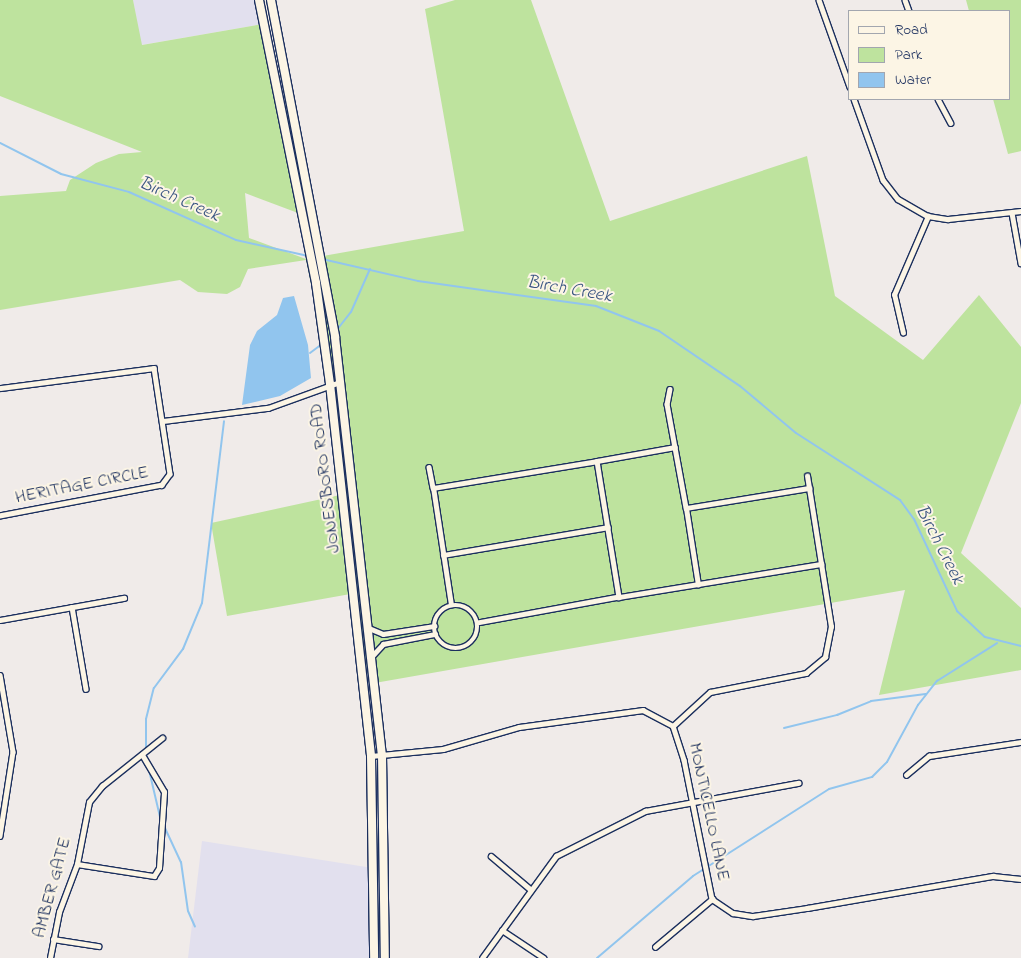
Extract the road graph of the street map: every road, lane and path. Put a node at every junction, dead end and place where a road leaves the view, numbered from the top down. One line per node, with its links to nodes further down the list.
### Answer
1 (258, 0): 14 (main road, JONESBORO ROAD)
2 (270, 0): 13 (main road, JONESBORO ROAD)
3 (818, 0): 4 (street)
4 (848, 82)
5 (854, 100): 10 (street)
6 (939, 100): 7 (street)
7 (951, 123)
8 (1021, 211): 9 (street)
9 (1012, 213): 10 (street); 11 (street)
10 (928, 216): 12 (street)
11 (1021, 263)
12 (903, 333)
13 (340, 382): 14 (street); 37 (main road, JONESBORO ROAD)
14 (330, 384): 17 (street); 47 (main road, JONESBORO ROAD)
15 (0, 388): 17 (street, HERITAGE CIRCLE)
16 (670, 389): 18 (street)
17 (163, 421): 25 (street, HERITAGE CIRCLE)
18 (675, 447): 19 (street); 24 (street)
19 (597, 461): 22 (street); 26 (street)
20 (429, 467): 22 (street)
21 (806, 476): 23 (street)
22 (433, 488): 27 (street)
23 (808, 488): 24 (street); 28 (street)
24 (686, 508): 29 (street)
25 (0, 516)
26 (608, 527): 27 (street); 30 (street)
27 (443, 555): 32 (street)
28 (821, 564): 29 (street); 42 (street)
29 (698, 585): 30 (street)
30 (618, 597): 35 (street)
31 (124, 598): 33 (street)
32 (451, 605): 35 (street); 36 (street)
33 (72, 607): 34 (street); 41 (street)
34 (0, 620)
35 (478, 623): 38 (street)
36 (434, 626): 37 (street); 38 (street)
37 (369, 628): 39 (main road, JONESBORO ROAD)
38 (435, 634): 39 (street)
39 (372, 656): 46 (main road, JONESBORO ROAD)
40 (0, 675): 51 (street)
41 (86, 689)
42 (673, 726): 46 (street, MONTICELLO LANE); 50 (street, MONTICELLO LANE)
43 (162, 738): 45 (street, AMBER GATE)
44 (1021, 742): 48 (street)
45 (142, 755): 53 (street, AMBER GATE); 53 (street)
46 (382, 755): 47 (street, MONTICELLO LANE); 63 (main road, JONESBORO ROAD)
47 (371, 756): 62 (main road, JONESBORO ROAD)
48 (906, 776)
49 (798, 783): 50 (street)
50 (692, 803): 55 (street); 56 (street, MONTICELLO LANE)
51 (0, 836)
52 (491, 856): 55 (street)
53 (78, 864): 58 (street, AMBER GATE)
54 (1021, 879): 56 (street, MONTICELLO LANE)
55 (529, 888): 57 (street)
56 (712, 899): 60 (street)
57 (502, 930): 64 (street); 65 (street)
58 (53, 939): 59 (street); 61 (street, AMBER GATE)
59 (98, 946)
60 (655, 947)
61 (50, 958)
62 (374, 958)
63 (385, 958)
64 (482, 958)
65 (544, 958)

